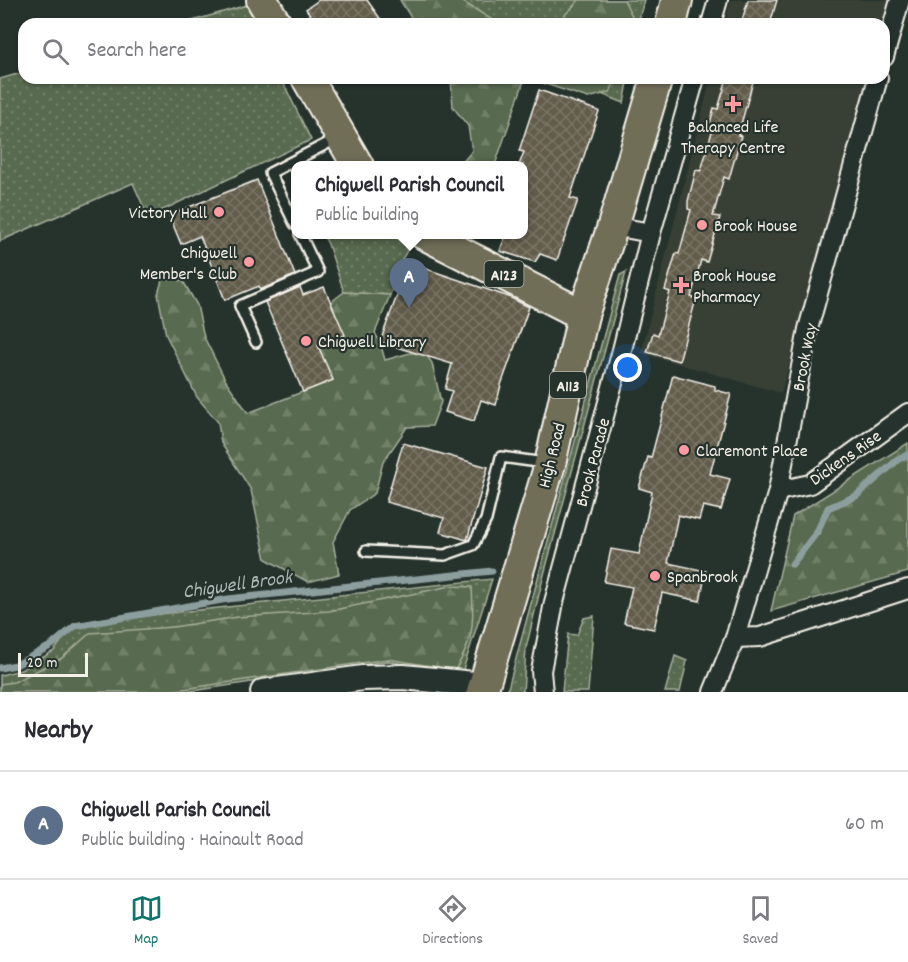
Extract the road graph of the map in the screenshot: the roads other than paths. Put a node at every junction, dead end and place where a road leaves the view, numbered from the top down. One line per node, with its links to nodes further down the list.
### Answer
1 (262, 0): 5 (main road)
2 (677, 0): 6 (main road)
3 (718, 0): 7 (street)
4 (900, 0): 8 (street)
5 (272, 18)
6 (672, 18)
7 (713, 18)
8 (890, 36)
9 (311, 84): 13 (main road)
10 (655, 84): 18 (main road, High Road / A113)
11 (694, 84): 19 (street, Brook Parade)
12 (876, 84): 26 (street, Brook Way)
13 (341, 136): 14 (lane); 15 (main road)
14 (293, 161)
15 (356, 161)
16 (291, 162): 17 (lane)
17 (291, 216)
18 (613, 226): 19 (street); 22 (main road, High Road / A113)
19 (651, 233): 32 (street, Brook Parade)
20 (302, 239): 23 (lane)
21 (434, 239): 22 (main road, A123)
22 (583, 315): 25 (main road, High Road / A113)
23 (256, 342)
24 (908, 413): 26 (street, Dickens Rise)
25 (550, 464): 27 (lane); 30 (main road, High Road / A113)
26 (778, 491): 29 (street, Brook Way)
27 (366, 551)
28 (908, 589): 29 (street)
29 (735, 638): 33 (street, Brook Way)
30 (483, 689): 31 (street)
31 (263, 692)
32 (543, 692)
33 (713, 692)

